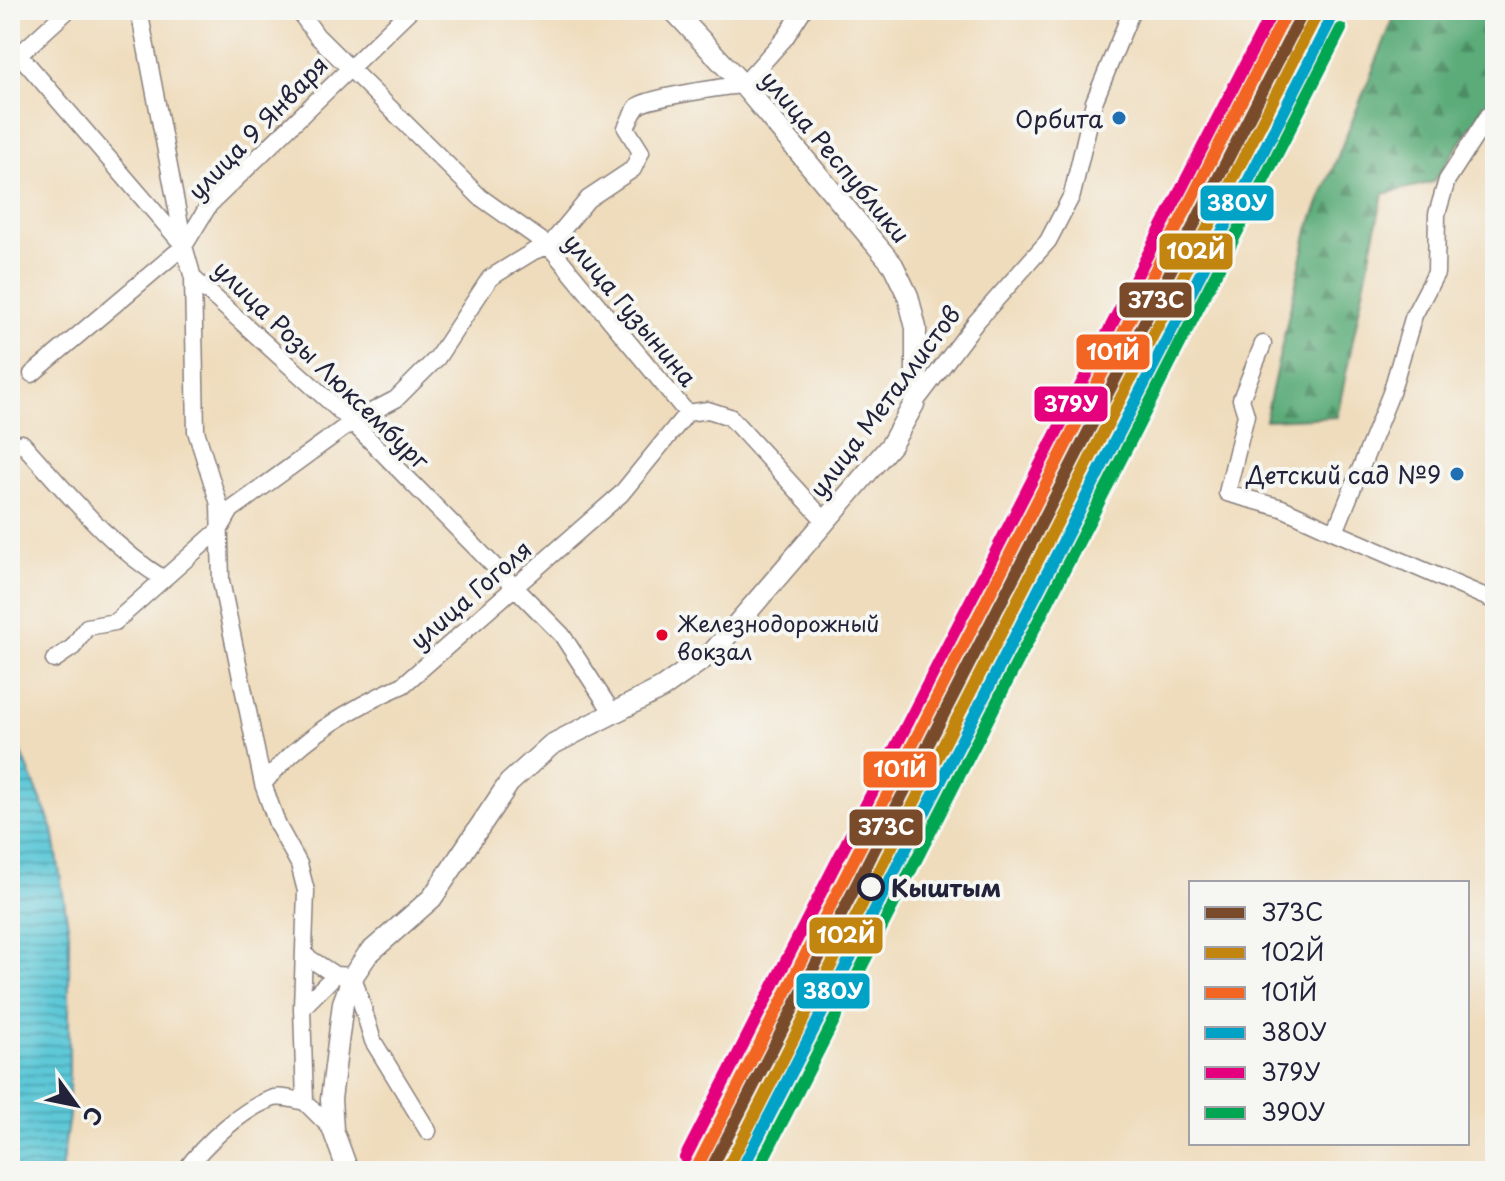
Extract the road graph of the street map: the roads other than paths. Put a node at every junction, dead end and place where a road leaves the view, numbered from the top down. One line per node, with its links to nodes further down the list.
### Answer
1 (68, 10): 8 (street)
2 (139, 10): 12 (street)
3 (298, 10): 9 (street, улица Гузынина)
4 (410, 10): 9 (street, улица 9 Января)
5 (673, 10): 10 (main road, улица Республики)
6 (803, 10): 10 (street)
7 (1126, 13): 17 (street, улица Металлистов)
8 (13, 54): 12 (street, улица Розы Люксембург)
9 (350, 66): 12 (street, улица 9 Января); 13 (street, улица Гузынина)
10 (743, 85): 13 (street); 17 (main road, улица Республики)
11 (1489, 115): 23 (street)
12 (184, 246): 14 (street, улица Розы Люксембург); 16 (street, улица 9 Января)
13 (549, 246): 18 (street, улица Гузынина); 19 (street)
14 (193, 278): 19 (street, улица Розы Люксембург); 22 (street)
15 (1263, 344): 23 (street)
16 (32, 374)
17 (914, 404): 21 (main road, улица Металлистов)
18 (687, 413): 21 (street, улица Гузынина); 25 (street, улица Гоголя)
19 (352, 422): 22 (street); 25 (street, улица Розы Люксембург)
20 (22, 443): 24 (street)
21 (826, 522): 28 (main road, улица Металлистов)
22 (220, 529): 24 (street); 29 (street)
23 (1335, 532): 26 (street)
24 (164, 579): 27 (street)
25 (514, 587): 28 (street, улица Розы Люксембург); 29 (street, улица Гоголя)
26 (1495, 601)
27 (54, 660)
28 (612, 712): 31 (main road, улица Металлистов)
29 (263, 784): 30 (street)
30 (304, 955): 31 (street); 32 (street)
31 (344, 976): 32 (street); 34 (main road, улица Металлистов); 35 (street)
32 (302, 1008): 33 (street)
33 (305, 1102): 34 (street); 36 (street)
34 (333, 1130): 37 (main road, улица Металлистов)
35 (428, 1131)
36 (185, 1171)
37 (348, 1171)

